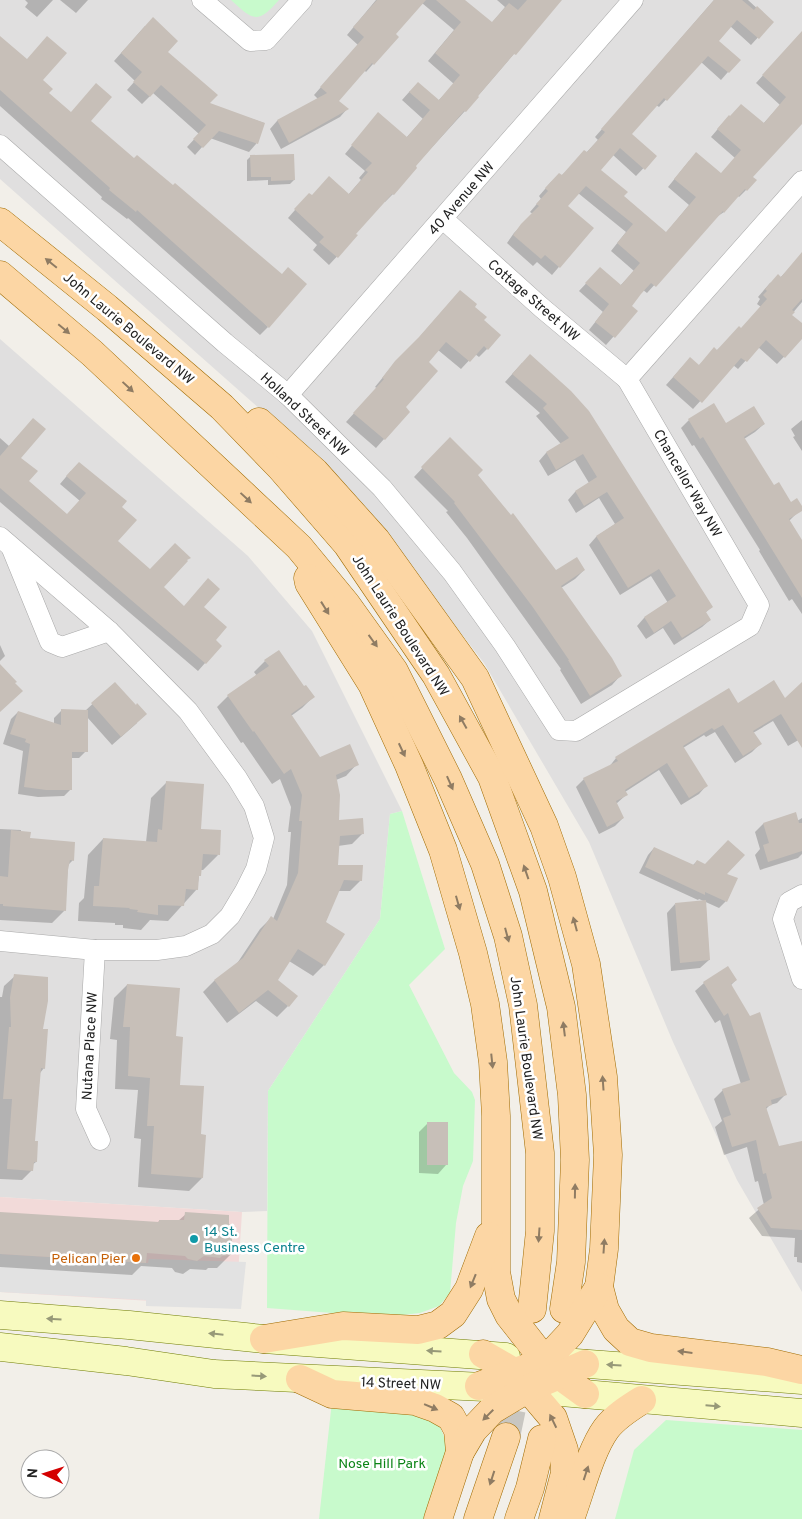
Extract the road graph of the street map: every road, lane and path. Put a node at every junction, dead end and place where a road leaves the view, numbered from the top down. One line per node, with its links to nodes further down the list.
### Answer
1 (202, 0): 2 (street)
2 (302, 0)
3 (633, 0): 6 (street, 40 Avenue NW)
4 (0, 145): 10 (street, Holland Street NW)
5 (802, 181): 9 (street)
6 (443, 219): 9 (street, Cottage Street NW); 10 (street, 40 Avenue NW)
7 (0, 222): 11 (main road, John Laurie Boulevard NW, one-way to 7)
8 (0, 275): 13 (main road, John Laurie Boulevard NW, one-way to 13)
9 (627, 380): 15 (street, Chancellor Way NW)
10 (288, 395): 15 (street, Holland Street NW)
11 (222, 407): 22 (main road, one-way to 11); 24 (main road, John Laurie Boulevard NW, one-way to 11)
12 (6, 541): 14 (street); 14 (street)
13 (299, 548): 21 (main road, one-way to 21); 23 (main road, John Laurie Boulevard NW, one-way to 23)
14 (109, 631): 18 (street)
15 (559, 730)
16 (802, 895): 19 (street)
17 (0, 941): 18 (street)
18 (95, 950): 20 (street, Nutana Place NW)
19 (802, 979)
20 (100, 1140)
21 (495, 1218): 26 (main road, one-way to 26); 29 (main road)
22 (600, 1287): 29 (main road); 30 (main road, one-way to 22)
23 (532, 1309)
24 (564, 1309)
25 (0, 1315): 26 (main road, one-way to 25)
26 (264, 1339): 28 (main road, one-way to 26)
27 (0, 1347): 31 (main road, 14 Street NW, one-way to 31)
28 (483, 1354): 29 (main road); 33 (main road)
29 (552, 1368): 32 (main road, one-way to 29); 33 (main road); 34 (main road)
30 (802, 1370)
31 (300, 1379): 33 (main road, 14 Street NW); 39 (main road, one-way to 39)
32 (802, 1380)
33 (520, 1381): 34 (main road, 14 Street NW); 39 (main road, one-way to 39); 43 (main road, one-way to 33)
34 (585, 1394): 35 (main road, 14 Street NW)
35 (642, 1400): 36 (main road, 14 Street NW, one-way to 36); 44 (main road, one-way to 35)
36 (802, 1413)
37 (506, 1437): 41 (main road, one-way to 41)
38 (542, 1439): 42 (main road)
39 (460, 1452): 40 (main road)
40 (438, 1519)
41 (478, 1519)
42 (519, 1519)
43 (553, 1519)
44 (570, 1519)

